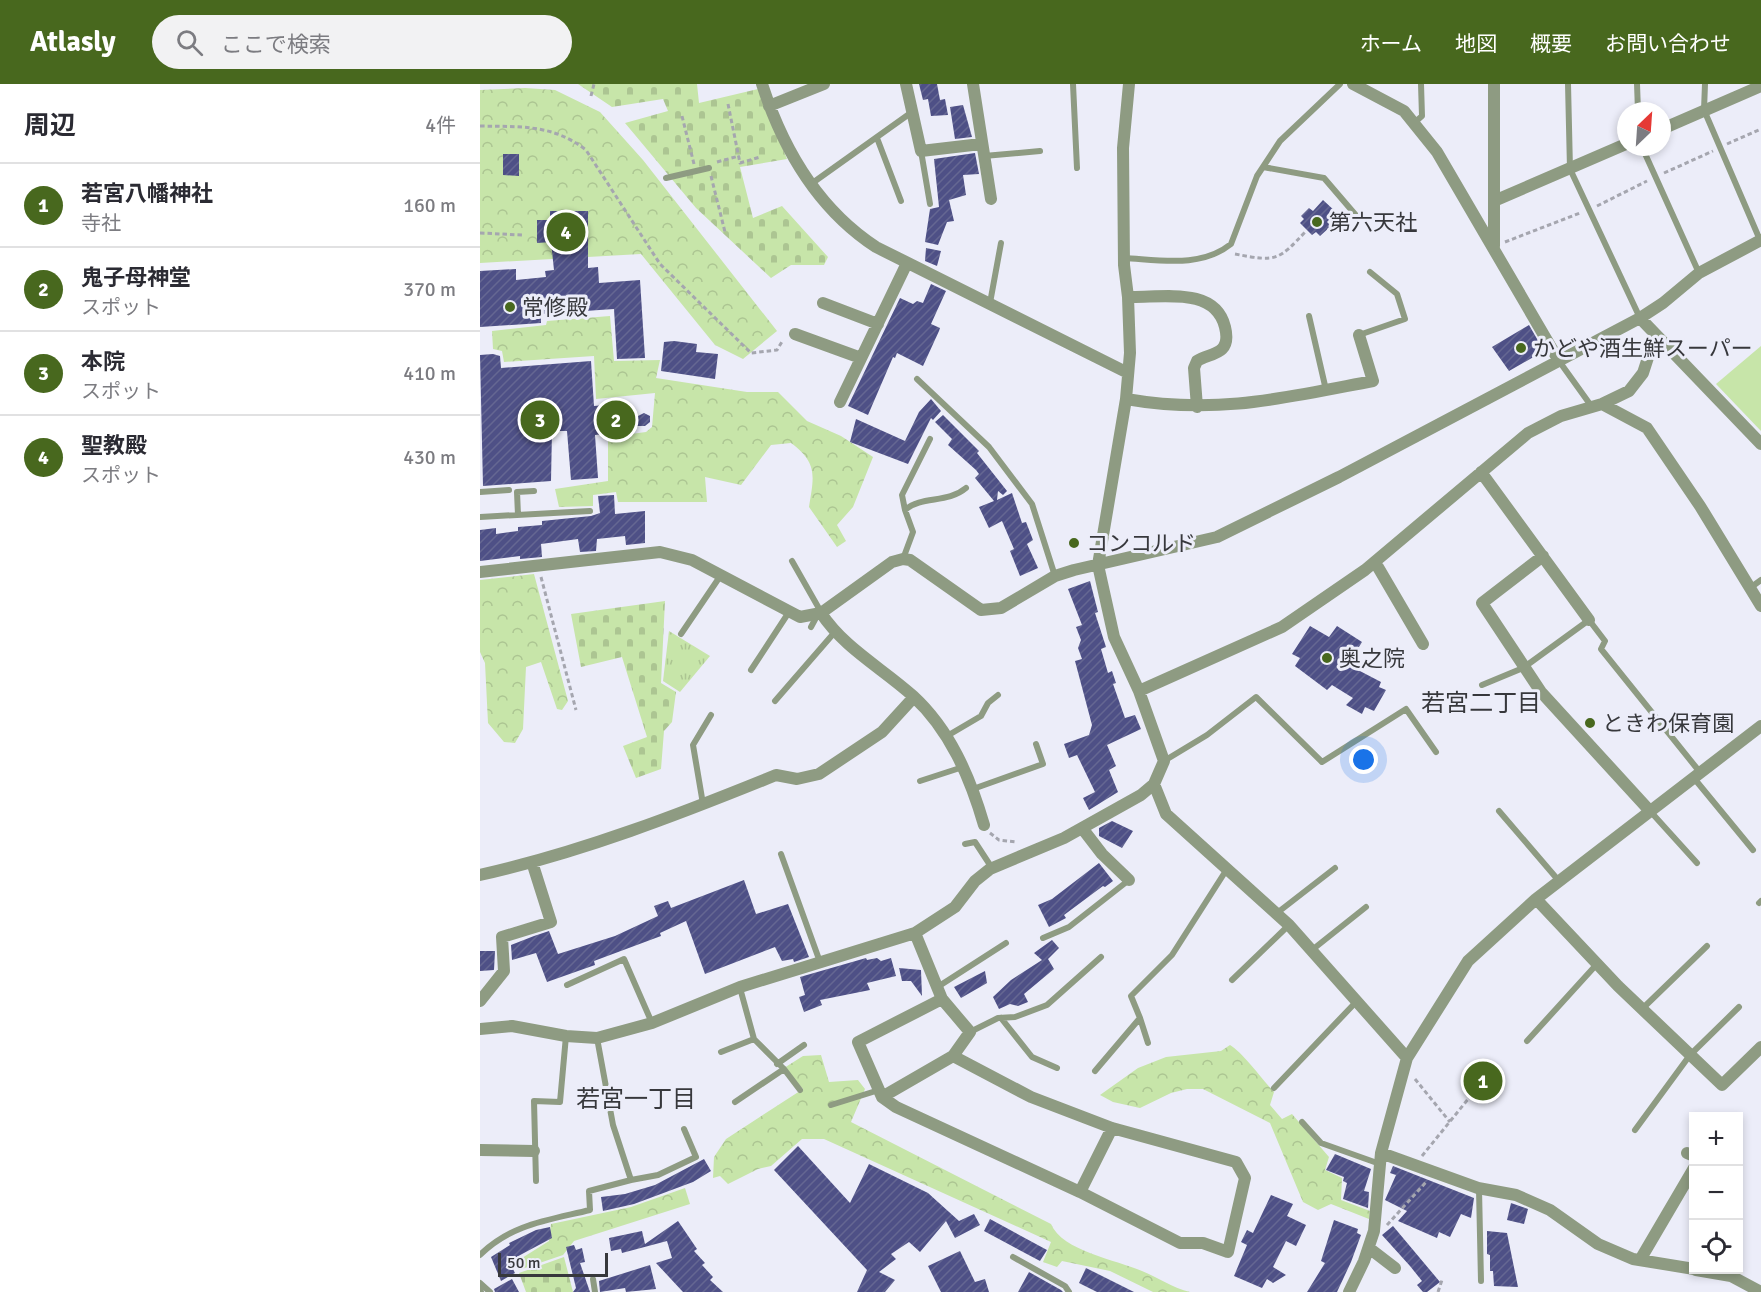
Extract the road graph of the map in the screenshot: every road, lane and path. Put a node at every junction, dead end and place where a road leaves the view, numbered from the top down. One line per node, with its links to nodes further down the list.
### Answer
1 (594, 84): 16 (path)
2 (762, 84): 19 (street)
3 (824, 84): 19 (street)
4 (906, 84): 21 (street)
5 (973, 84): 30 (street)
6 (1073, 84): 38 (lane)
7 (1129, 84): 58 (street)
8 (1340, 84): 36 (lane)
9 (1353, 84): 23 (street)
10 (1421, 84): 23 (lane)
11 (1494, 84): 46 (street)
12 (1568, 84): 39 (lane)
13 (1637, 84): 17 (lane)
14 (1705, 84): 20 (lane)
15 (1761, 86): 20 (street)
16 (591, 96)
17 (1638, 102)
18 (728, 104): 33 (path)
19 (769, 106): 43 (street)
20 (1704, 110): 24 (street); 28 (lane)
21 (913, 112): 27 (lane); 31 (street)
22 (682, 116): 40 (path)
23 (1414, 123): 56 (street)
24 (1671, 125)
25 (480, 126): 70 (path)
26 (1761, 129): 28 (path)
27 (877, 138): 43 (lane); 45 (lane)
28 (1720, 147): 41 (path); 54 (lane)
29 (1617, 148): 39 (street)
30 (982, 150): 31 (street); 32 (lane); 44 (street)
31 (921, 151): 47 (lane)
32 (1040, 151)
33 (739, 156): 35 (path); 37 (path)
34 (1646, 156): 41 (lane)
35 (760, 157)
36 (1263, 167): 49 (lane); 57 (lane)
37 (709, 168): 40 (lane); 51 (path)
38 (1077, 168)
39 (1570, 169): 46 (street); 48 (lane)
40 (695, 171): 42 (lane)
41 (1656, 177): 48 (path); 61 (lane)
42 (666, 178)
43 (811, 184): 59 (street)
44 (991, 199)
45 (901, 201)
46 (1494, 201): 56 (street)
47 (930, 204)
48 (1589, 209): 56 (path); 66 (lane)
49 (1360, 220)
50 (1307, 230): 57 (path)
51 (726, 232)
52 (480, 233): 53 (path)
53 (522, 235)
54 (1761, 240): 61 (street)
55 (1000, 243): 64 (lane)
56 (1494, 246): 72 (street)
57 (1222, 252): 58 (lane)
58 (1124, 258): 62 (street)
59 (907, 263): 64 (street); 67 (street)
60 (1370, 272): 68 (lane)
61 (1699, 273): 66 (street)
62 (1128, 297): 73 (street); 79 (street)
63 (823, 303): 67 (street)
64 (990, 303): 73 (street)
65 (1309, 316): 75 (lane)
66 (1640, 318): 69 (street); 72 (street)
67 (878, 324): 71 (street)
68 (1359, 335): 75 (street)
69 (1655, 336): 78 (street); 81 (street)
70 (789, 337): 71 (street)
71 (861, 358): 77 (street)
72 (1559, 361): 78 (lane); 95 (street)
73 (1128, 373): 76 (street)
74 (917, 379): 99 (lane)
75 (1326, 390): 79 (street)
76 (1126, 399): 79 (street); 95 (street)
77 (840, 402)
78 (1597, 405): 82 (street); 101 (street)
79 (1197, 407)
80 (930, 439): 87 (lane)
81 (1761, 444)
82 (1481, 472): 91 (street); 94 (street)
83 (966, 488): 87 (lane)
84 (509, 490): 86 (lane)
85 (534, 491): 89 (lane)
86 (480, 492)
87 (905, 510): 92 (lane)
88 (590, 511): 89 (lane)
89 (518, 515): 90 (lane)
90 (480, 517)
91 (1543, 556): 105 (street); 110 (street)
92 (903, 559): 99 (street); 104 (street)
93 (792, 561): 104 (lane)
94 (1375, 562): 109 (street); 113 (street)
95 (1098, 565): 99 (street); 113 (street)
96 (538, 566): 97 (street); 98 (street); 117 (path)
97 (480, 572)
98 (722, 574): 103 (street); 108 (lane)
99 (1055, 576)
100 (1761, 580): 101 (lane)
101 (1749, 589): 102 (street)
102 (1761, 606)
103 (789, 612): 104 (street); 111 (lane)
104 (819, 613): 106 (lane); 107 (street)
105 (1589, 620): 110 (lane); 125 (lane)
106 (811, 627)
107 (834, 633): 115 (street); 116 (lane)
108 (681, 634)
109 (1423, 644)
110 (1524, 668): 112 (lane); 130 (street)
111 (751, 670)
112 (1482, 685)
113 (1138, 691): 123 (street)
114 (998, 695): 120 (lane)
115 (914, 697): 120 (street); 129 (street)
116 (775, 702)
117 (576, 710)
118 (711, 715): 129 (lane)
119 (1761, 726): 125 (street)
120 (947, 736): 124 (street)
121 (1036, 744): 128 (lane)
122 (1436, 752): 123 (lane)
123 (1164, 761): 127 (street)
124 (963, 767): 126 (lane); 128 (street)
125 (1696, 774): 130 (street); 135 (lane)
126 (920, 781)
127 (1154, 784): 133 (street); 140 (street)
128 (973, 789): 132 (street)
129 (703, 804): 137 (street)
130 (1649, 810): 138 (lane); 144 (street)
131 (1499, 811): 144 (lane)
132 (984, 825)
133 (1082, 828): 139 (street); 143 (street)
134 (965, 844): 139 (lane)
135 (1752, 850)
136 (781, 854): 155 (lane)
137 (532, 862): 142 (street); 161 (street)
138 (1697, 863)
139 (992, 868): 149 (street)
140 (1227, 868): 147 (street); 166 (lane)
141 (1335, 868): 147 (lane)
142 (480, 875)
143 (1129, 880): 150 (lane)
144 (1559, 880): 145 (street)
145 (1536, 899): 156 (street); 180 (street)
146 (1366, 907): 153 (lane)
147 (1277, 913): 148 (street)
148 (1289, 925): 153 (street); 157 (lane)
149 (915, 933): 155 (street); 160 (street)
150 (1043, 938)
151 (1006, 943): 160 (lane)
152 (1707, 946): 164 (lane)
153 (1312, 950): 162 (street)
154 (1101, 957): 165 (lane)
155 (820, 962): 159 (street)
156 (1597, 964): 164 (street); 173 (lane)
157 (1232, 981)
158 (567, 985): 167 (lane)
159 (740, 987): 167 (street); 172 (lane)
160 (939, 994): 169 (street); 188 (street)
161 (480, 1001)
162 (1356, 1002): 180 (street); 185 (lane)
163 (1739, 1007): 178 (lane)
164 (1642, 1009): 178 (street)
165 (1001, 1018): 169 (lane); 182 (lane)
166 (1140, 1018): 174 (lane); 184 (lane)
167 (652, 1023): 171 (street)
168 (480, 1029): 170 (street)
169 (970, 1032): 179 (street)
170 (566, 1036): 171 (street); 197 (lane)
171 (597, 1038): 202 (lane)
172 (754, 1038): 177 (lane); 181 (lane)
173 (1527, 1041)
174 (1148, 1043)
175 (804, 1045): 181 (lane)
176 (1761, 1047): 178 (street)
177 (721, 1052)
178 (1690, 1055): 195 (lane)
179 (953, 1056): 188 (street); 193 (street)
180 (1407, 1063): 192 (path); 198 (street)
181 (777, 1064): 183 (lane)
182 (1057, 1068)
183 (783, 1069): 186 (lane); 189 (lane)
184 (1095, 1071)
185 (1274, 1088)
186 (800, 1090)
187 (1473, 1093): 192 (path)
188 (881, 1094): 190 (lane); 205 (street)
189 (735, 1102)
190 (831, 1105)
191 (1302, 1122): 198 (lane)
192 (1450, 1122): 199 (path)
193 (1112, 1128): 205 (street); 205 (street)
194 (684, 1129): 202 (lane)
195 (1635, 1130)
196 (480, 1150): 197 (street)
197 (534, 1151): 203 (lane)
198 (1381, 1159): 199 (street); 206 (street)
199 (1413, 1166): 200 (street)
200 (1433, 1173): 204 (street); 206 (path)
201 (1689, 1177): 210 (street)
202 (631, 1180): 208 (lane)
203 (536, 1181)
204 (1479, 1188): 210 (street); 216 (lane)
205 (1080, 1192)
206 (1374, 1231): 207 (street)
207 (1369, 1248): 211 (street); 221 (street)
208 (480, 1256)
209 (1013, 1257): 220 (lane)
210 (1640, 1260): 212 (street)
211 (1395, 1268)
212 (1689, 1268)
213 (1721, 1274): 223 (street)
214 (593, 1279): 219 (lane)
215 (1442, 1280): 222 (path)
216 (1481, 1281)
217 (480, 1283): 218 (lane)
218 (490, 1292)
219 (595, 1292)
220 (1069, 1292)
221 (1349, 1292)
222 (1438, 1292)
223 (1761, 1292)

